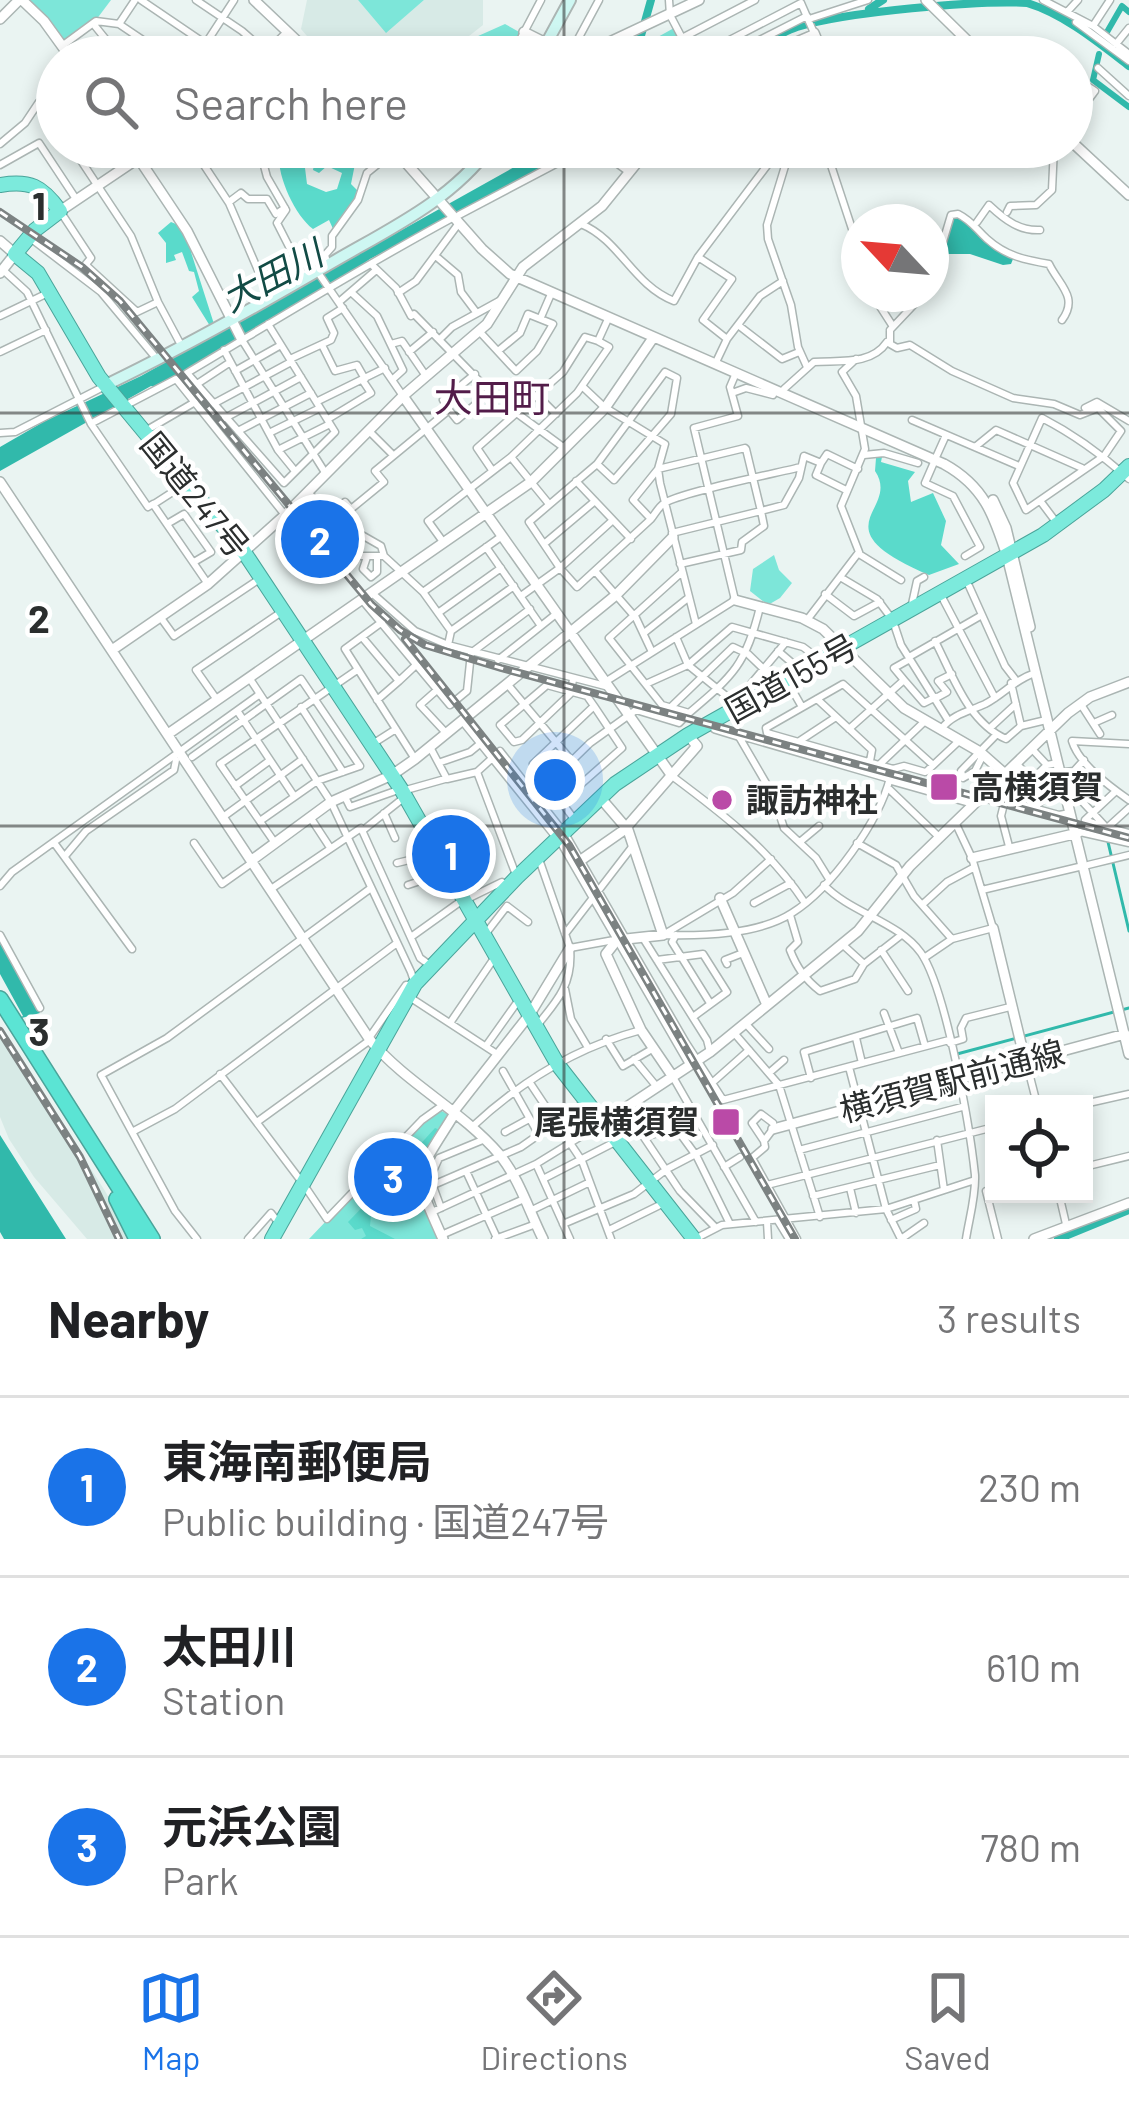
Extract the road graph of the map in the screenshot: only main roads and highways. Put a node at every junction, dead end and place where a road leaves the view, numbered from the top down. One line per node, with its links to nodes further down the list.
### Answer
1 (570, 0): 2 (main road)
2 (551, 36)
3 (475, 168): 5 (main road)
4 (0, 185): 5 (highway, 国道247号)
5 (108, 387): 13 (highway, 国道247号)
6 (1127, 474): 7 (highway, 国道155号); 7 (highway, 国道155号)
7 (1010, 558): 8 (highway, 国道155号); 8 (highway, 国道155号)
8 (895, 622): 9 (highway, 国道155号)
9 (846, 651): 10 (highway, 国道155号); 10 (highway, 国道155号)
10 (785, 686): 11 (highway, 国道155号); 11 (highway, 国道155号)
11 (658, 756): 12 (highway, 国道155号); 12 (highway, 国道155号)
12 (562, 838): 13 (highway, 国道155号); 13 (highway, 国道155号)
13 (480, 926): 14 (highway, 国道155号); 14 (highway, 国道155号); 20 (highway)
14 (413, 991): 18 (highway, 国道155号)
15 (0, 999): 17 (highway)
16 (0, 1010): 17 (highway)
17 (92, 1149): 19 (highway); 19 (highway)
18 (276, 1234)
19 (149, 1239)
20 (694, 1239)

